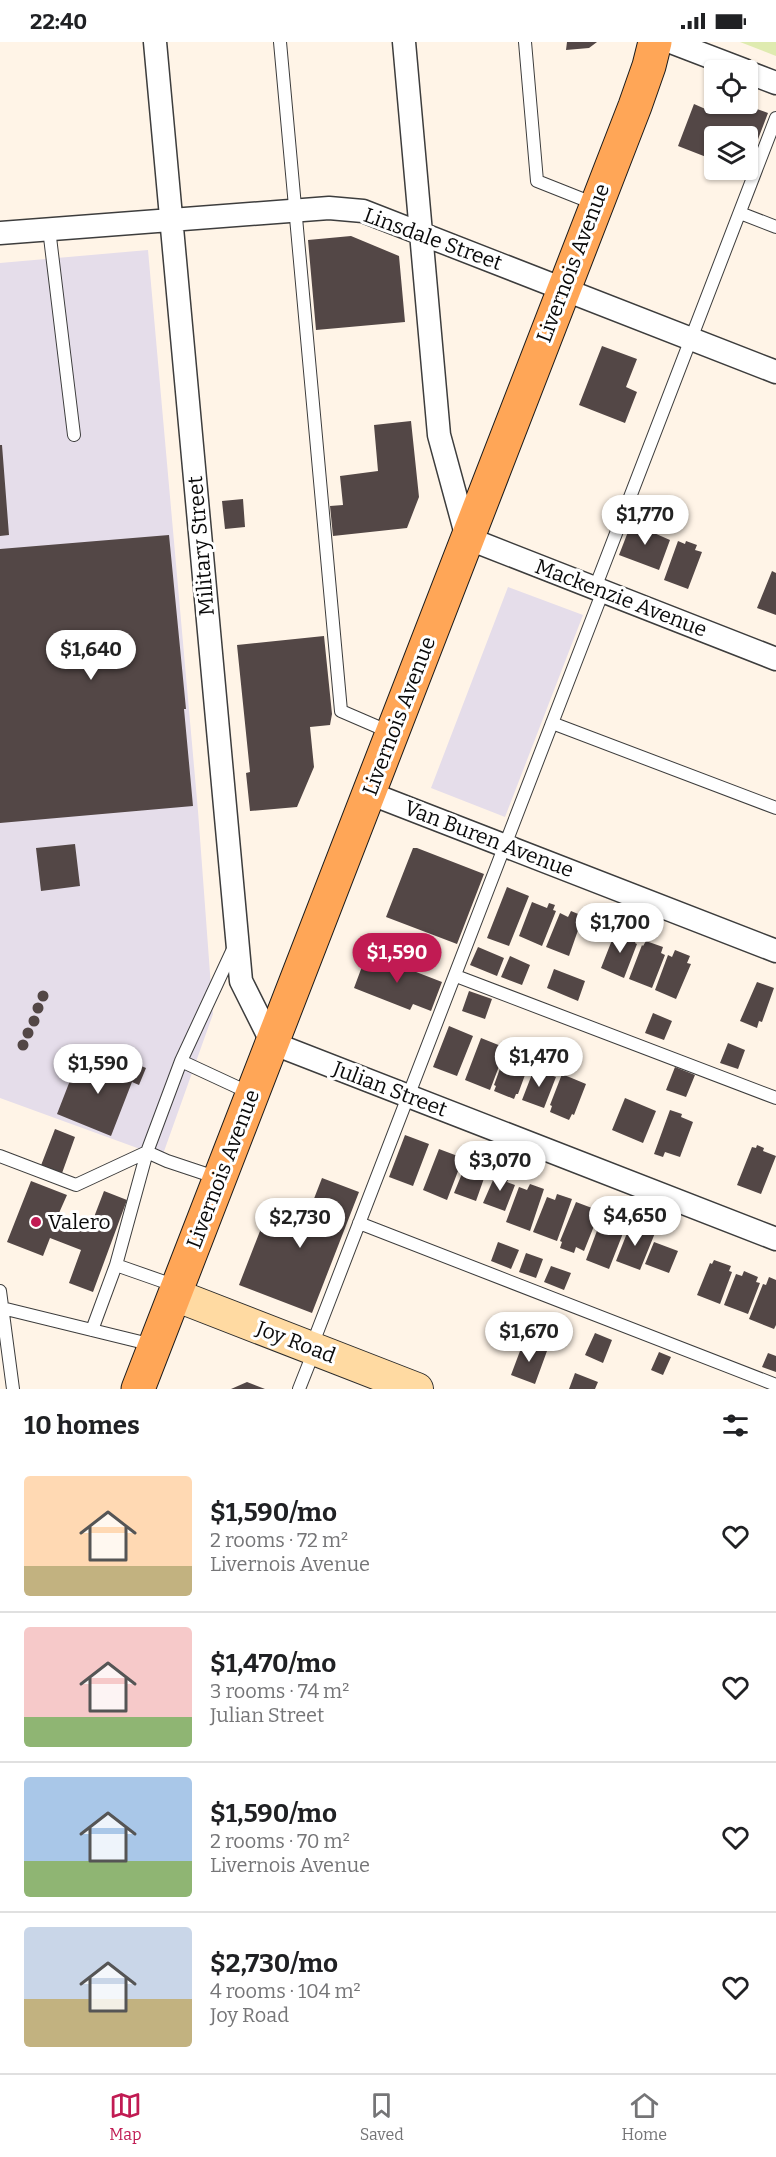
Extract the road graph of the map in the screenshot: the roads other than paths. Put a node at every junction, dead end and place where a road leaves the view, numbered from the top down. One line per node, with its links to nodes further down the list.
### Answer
1 (155, 42): 14 (street, Military Street)
2 (280, 42): 12 (lane)
3 (404, 42): 18 (street)
4 (525, 42): 11 (lane)
5 (655, 42): 11 (main road, Livernois Avenue)
6 (671, 42): 7 (street)
7 (718, 60)
8 (758, 76): 9 (street)
9 (776, 83)
10 (776, 118): 13 (lane)
11 (596, 204): 19 (main road, Livernois Avenue)
12 (295, 211): 14 (street, Linsdale Street); 18 (street, Linsdale Street); 27 (lane)
13 (740, 213): 15 (lane); 20 (lane)
14 (172, 221): 16 (street, Linsdale Street); 31 (street, Military Street)
15 (776, 227)
16 (49, 229): 17 (street, Linsdale Street); 22 (lane)
17 (0, 233)
18 (421, 233): 19 (street, Linsdale Street); 23 (street)
19 (563, 289): 20 (street, Linsdale Street); 23 (main road, Livernois Avenue)
20 (691, 339): 21 (street, Linsdale Street); 24 (lane)
21 (776, 372)
22 (74, 435)
23 (467, 538): 24 (street, Mackenzie Avenue); 27 (main road, Livernois Avenue)
24 (599, 589): 25 (street, Mackenzie Avenue); 26 (lane)
25 (776, 659)
26 (552, 723): 29 (lane); 30 (lane)
27 (392, 733): 28 (main road, Livernois Avenue)
28 (369, 793): 30 (street, Van Buren Avenue); 34 (main road, Livernois Avenue)
29 (776, 808)
30 (505, 846): 32 (street, Van Buren Avenue); 33 (lane)
31 (237, 941): 34 (street, Military Street); 35 (lane)
32 (776, 951)
33 (456, 976): 37 (lane); 38 (lane)
34 (272, 1043): 36 (main road, Livernois Avenue); 37 (street, Julian Street)
35 (181, 1062): 36 (lane); 39 (lane)
36 (252, 1094): 41 (main road, Livernois Avenue)
37 (410, 1097): 42 (lane); 43 (street, Julian Street)
38 (776, 1098)
39 (147, 1152): 40 (lane); 41 (lane); 44 (lane)
40 (0, 1156)
41 (219, 1178): 46 (main road, Livernois Avenue)
42 (359, 1223): 50 (lane); 51 (lane)
43 (776, 1239)
44 (116, 1265): 46 (lane); 48 (lane)
45 (0, 1291): 47 (lane)
46 (176, 1291): 49 (main road, Livernois Avenue); 50 (street, Joy Road)
47 (2, 1308): 48 (lane); 52 (lane)
48 (92, 1330): 49 (lane)
49 (155, 1346): 53 (main road, Livernois Avenue)
50 (313, 1348): 54 (lane); 55 (street, Joy Road)
51 (776, 1385)
52 (13, 1389)
53 (138, 1389)
54 (299, 1389)
55 (417, 1389)

